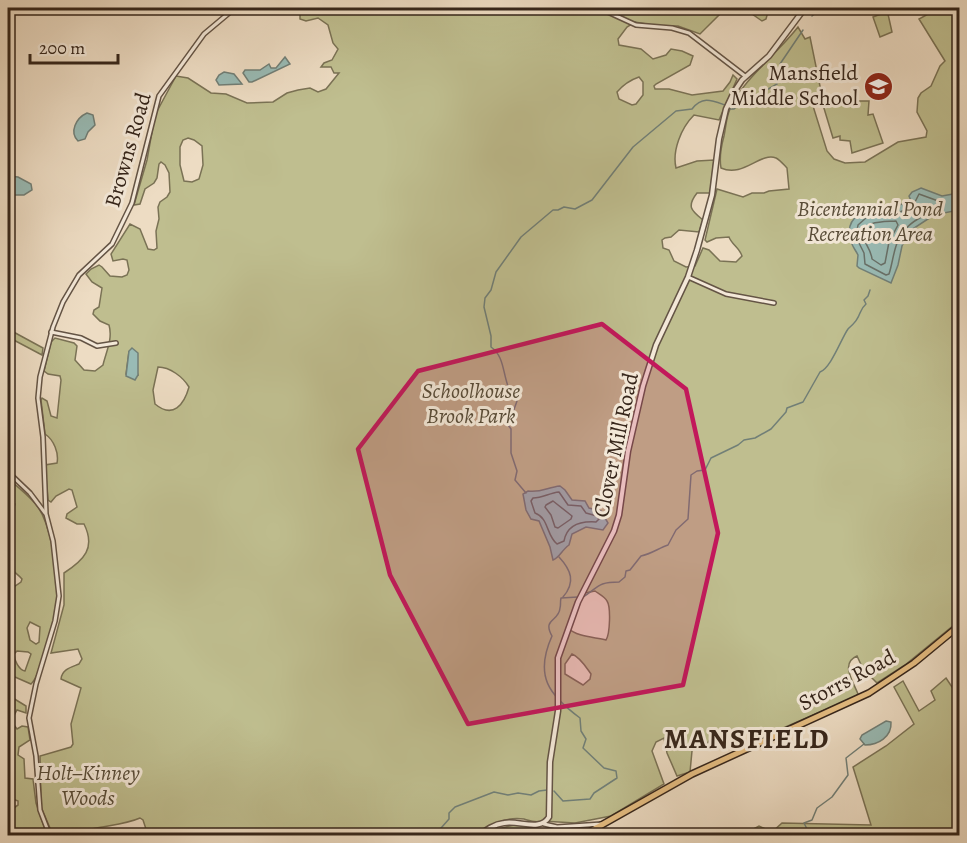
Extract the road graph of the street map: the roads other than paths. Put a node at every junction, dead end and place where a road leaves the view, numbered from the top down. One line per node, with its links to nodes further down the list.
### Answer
1 (235, 8): 7 (street, Browns Road)
2 (599, 8): 4 (street)
3 (805, 8): 4 (street, Clover Mill Road)
4 (745, 76): 5 (street, Clover Mill Road)
5 (688, 277): 6 (street); 12 (street, Clover Mill Road)
6 (774, 303)
7 (51, 332): 8 (street); 10 (street, Browns Road)
8 (116, 343)
9 (8, 472): 10 (street)
10 (46, 514): 14 (street, Browns Road)
11 (960, 625): 13 (main road, Storrs Road)
12 (544, 824): 13 (street); 15 (street)
13 (603, 824): 16 (main road, Storrs Road)
14 (50, 836)
15 (478, 836)
16 (582, 836)

